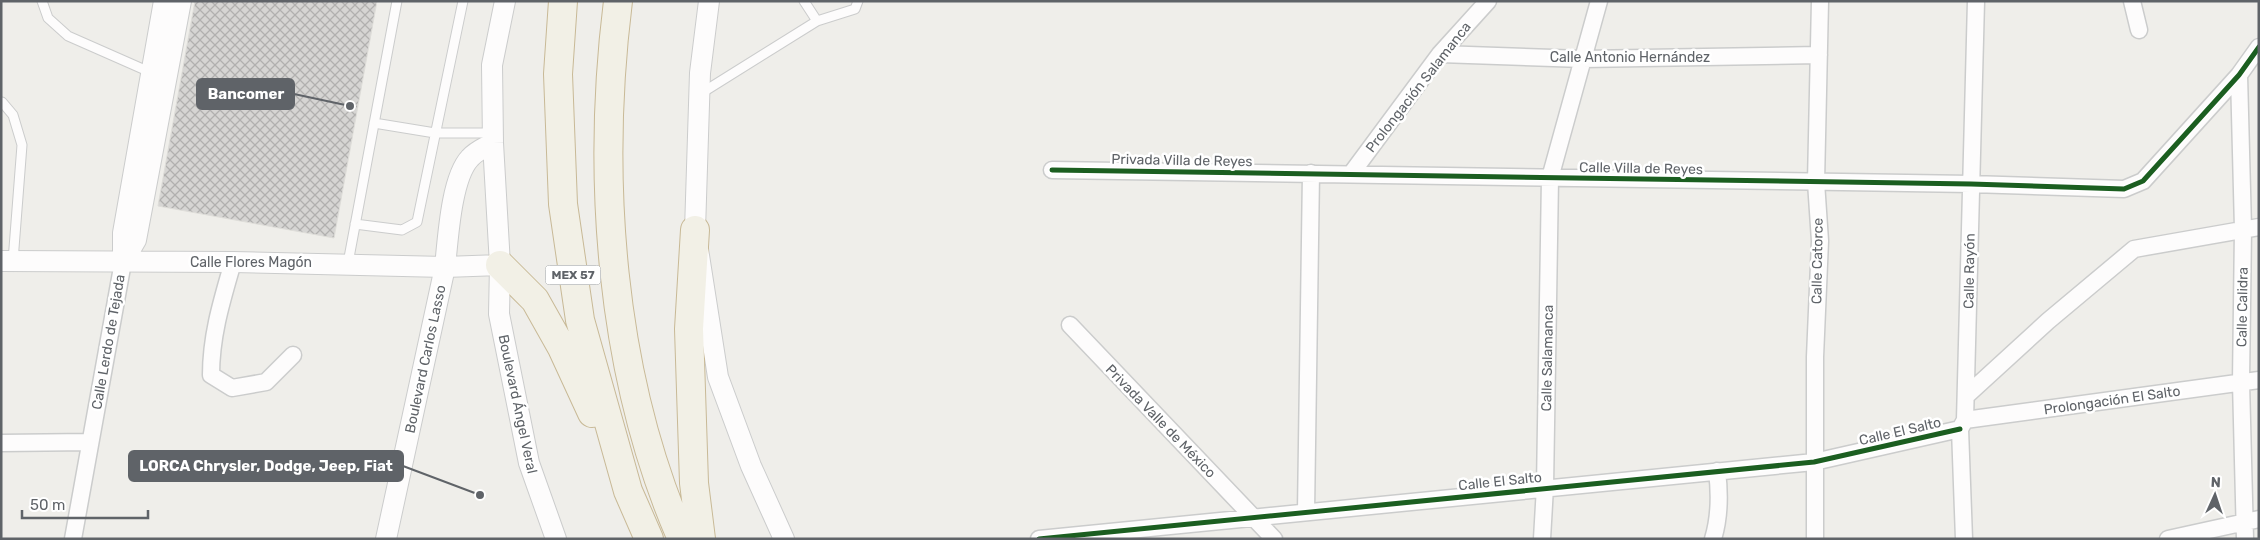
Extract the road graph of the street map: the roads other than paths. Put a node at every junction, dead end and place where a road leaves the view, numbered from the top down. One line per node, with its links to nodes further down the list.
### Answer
1 (42, 1): 23 (lane)
2 (164, 1): 23 (street)
3 (181, 1): 41 (street, Calle Lerdo de Tejada)
4 (397, 1): 28 (lane)
5 (463, 1): 29 (lane)
6 (505, 1): 30 (street)
7 (562, 1): 57 (highway, MEX 57)
8 (618, 1): 66 (highway, MEX 57)
9 (709, 1): 26 (street)
10 (804, 1): 17 (lane)
11 (858, 1): 17 (lane)
12 (1488, 1): 20 (street, Prolongación Salamanca)
13 (1599, 1): 22 (street, Calle Salamanca)
14 (1820, 1): 21 (street, Calle Catorce)
15 (1976, 1): 36 (street, Calle Rayón)
16 (2132, 1): 18 (street)
17 (817, 21): 26 (lane)
18 (2139, 30)
19 (2259, 48): 25 (street, Calle Villa de Reyes)
20 (1440, 54): 22 (street, Calle Antonio Hernández); 33 (street, Prolongación Salamanca)
21 (1819, 55): 22 (street, Calle Antonio Hernández); 35 (street, Calle Catorce)
22 (1583, 58): 34 (street, Calle Salamanca)
23 (152, 73): 41 (street)
24 (2259, 73): 25 (street)
25 (2239, 75): 36 (street, Calle Villa de Reyes); 38 (street, Calle Calidra)
26 (700, 94): 39 (street)
27 (2, 102): 40 (lane)
28 (374, 123): 29 (lane); 37 (lane)
29 (435, 134): 30 (lane); 37 (lane)
30 (493, 138): 44 (street); 45 (street, Boulevard Carlos Lasso)
31 (1052, 170): 32 (street, Privada Villa de Reyes)
32 (1311, 173): 33 (street, Calle Villa de Reyes); 58 (street)
33 (1351, 174): 34 (street, Calle Villa de Reyes)
34 (1550, 178): 35 (street, Calle Villa de Reyes); 56 (street, Calle Salamanca)
35 (1816, 182): 36 (street, Calle Villa de Reyes); 54 (street, Calle Catorce)
36 (1971, 184): 50 (street, Calle Rayón)
37 (355, 224): 43 (lane)
38 (2251, 228): 49 (street, Calle Calidra); 50 (street)
39 (695, 230): 67 (highway); 68 (street)
40 (7, 261): 41 (street, Calle Flores Magón)
41 (123, 262): 42 (street, Calle Flores Magón); 52 (street, Calle Lerdo de Tejada)
42 (233, 262): 43 (street, Calle Flores Magón); 47 (street)
43 (348, 263): 45 (street, Calle Flores Magón)
44 (500, 265): 45 (street, Calle Flores Magón); 57 (highway); 64 (street, Boulevard Ángel Veral)
45 (445, 266): 63 (street, Boulevard Carlos Lasso)
46 (1070, 325): 59 (street, Privada Valle de México)
47 (292, 355)
48 (2259, 380): 49 (street, Prolongación El Salto)
49 (2241, 382): 51 (street, Prolongación El Salto); 60 (street, Calle Calidra)
50 (1966, 396): 51 (street, Calle Rayón)
51 (1963, 425): 54 (street, Calle El Salto); 73 (street, Calle Rayón)
52 (90, 442): 53 (street); 62 (street, Calle Lerdo de Tejada)
53 (1, 443)
54 (1814, 462): 55 (street, Calle El Salto); 72 (street, Calle Catorce)
55 (1717, 471): 56 (street, Calle El Salto); 71 (street)
56 (1544, 487): 58 (street, Calle El Salto); 70 (street, Calle Salamanca)
57 (628, 492): 65 (highway, MEX 57)
58 (1306, 512): 59 (street, Calle El Salto)
59 (1253, 517): 61 (street, Calle El Salto); 69 (street, Privada Valle de México)
60 (2252, 520): 74 (street); 75 (street, Calle Calidra)
61 (1049, 538)
62 (73, 539)
63 (386, 539)
64 (556, 539)
65 (649, 539)
66 (682, 539)
67 (701, 539)
68 (784, 539)
69 (1274, 539)
70 (1542, 539)
71 (1713, 539)
72 (1815, 539)
73 (1964, 539)
74 (2168, 539)
75 (2245, 539)

